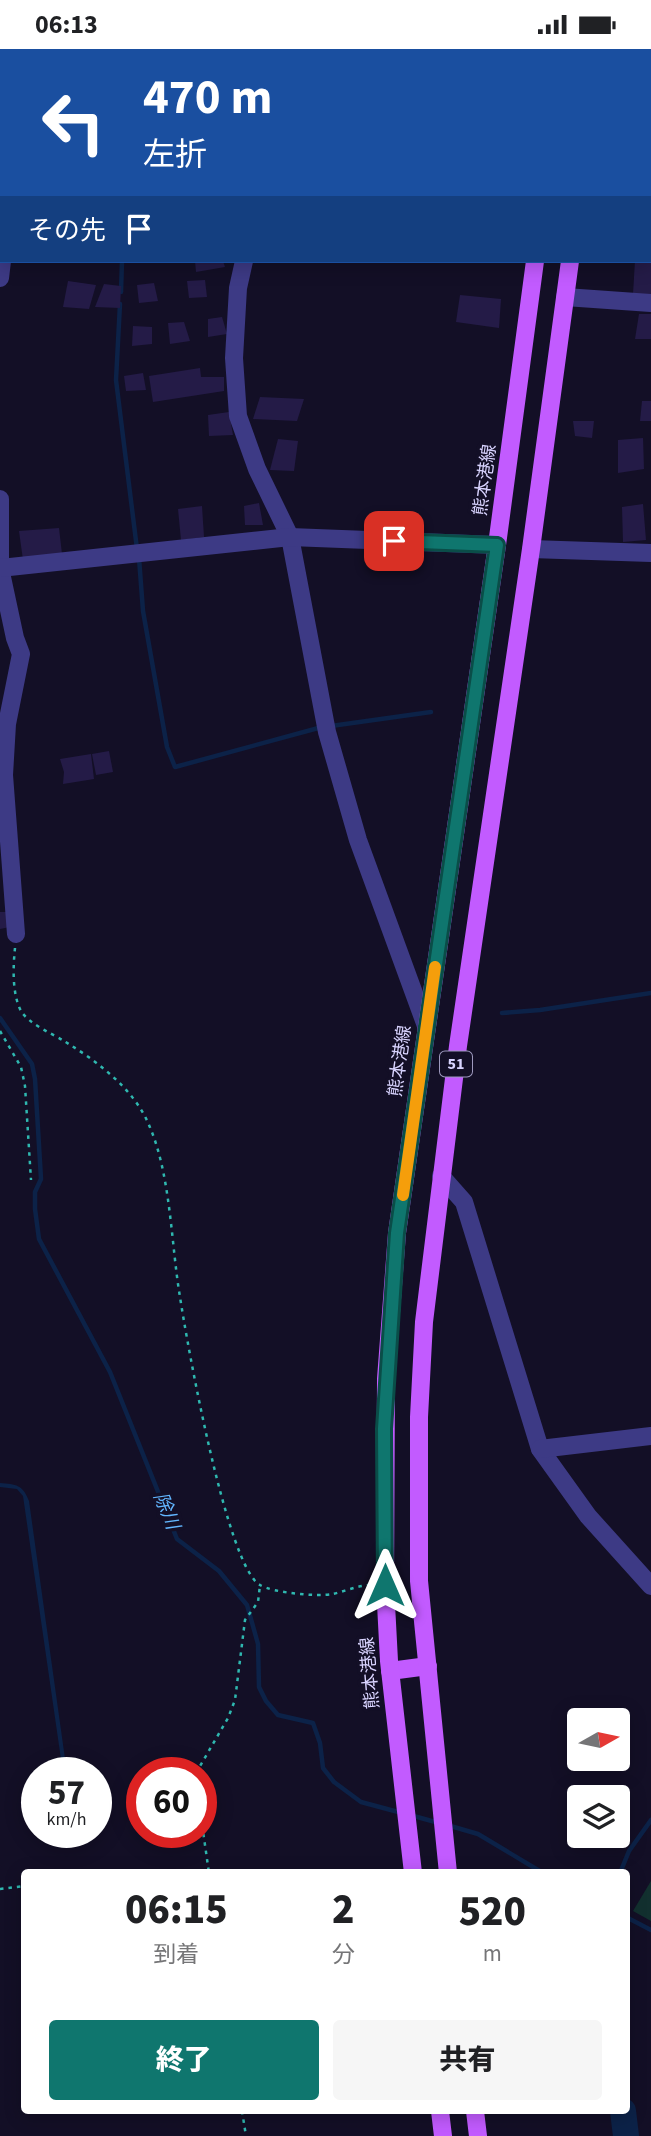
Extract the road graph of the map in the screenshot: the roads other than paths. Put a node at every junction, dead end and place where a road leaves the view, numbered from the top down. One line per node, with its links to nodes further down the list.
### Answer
1 (244, 263): 7 (street)
2 (535, 263): 8 (main road, 熊本港線 / 51)
3 (570, 263): 4 (main road, 51)
4 (565, 297): 5 (street); 9 (main road, 51)
5 (651, 303)
6 (0, 499): 11 (street)
7 (290, 537): 8 (street); 11 (street); 13 (street)
8 (497, 545): 13 (main road, 熊本港線 / 51)
9 (531, 549): 10 (street); 14 (main road, 51)
10 (651, 553)
11 (0, 568): 12 (street)
12 (16, 934)
13 (426, 1025): 19 (main road, 熊本港線 / 51)
14 (441, 1176): 16 (street); 18 (main road, 51)
15 (651, 1436): 16 (street)
16 (540, 1449): 17 (street)
17 (651, 1586)
18 (428, 1666): 19 (main road); 21 (main road, 51)
19 (390, 1671): 20 (main road, 熊本港線 / 51)
20 (412, 1869)
21 (447, 1869)
22 (440, 2114): 24 (main road)
23 (475, 2114): 25 (main road)
24 (443, 2136)
25 (478, 2136)

